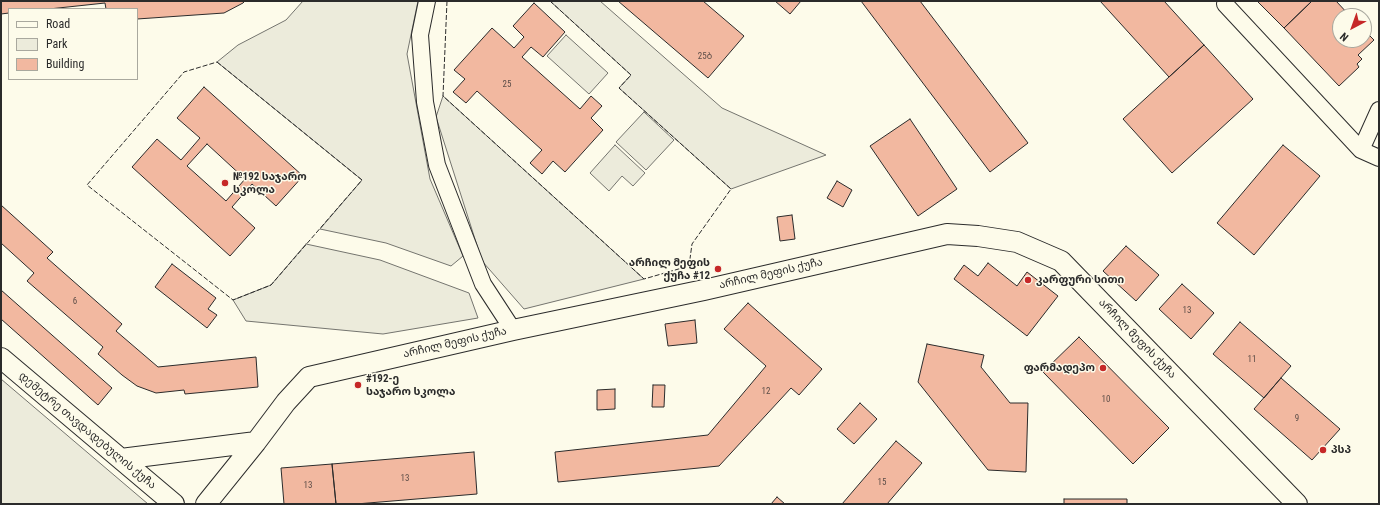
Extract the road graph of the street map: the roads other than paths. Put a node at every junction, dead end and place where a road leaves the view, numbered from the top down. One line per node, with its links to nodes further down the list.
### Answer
1 (427, 1): 6 (street)
2 (1225, 4): 4 (street)
3 (1379, 110): 4 (street)
4 (1361, 150): 5 (street)
5 (1379, 158)
6 (513, 330): 8 (street, არჩილ მეფის ქუჩა); 12 (street, არჩილ მეფის ქუჩა)
7 (1, 358): 9 (street, დემეტრე თავდადებულის ქუჩა)
8 (256, 442): 9 (street); 11 (street, არჩილ მეფის ქუჩა)
9 (121, 459): 10 (street, დემეტრე თავდადებულის ქუჩა)
10 (174, 504)
11 (206, 504)
12 (1297, 504)

